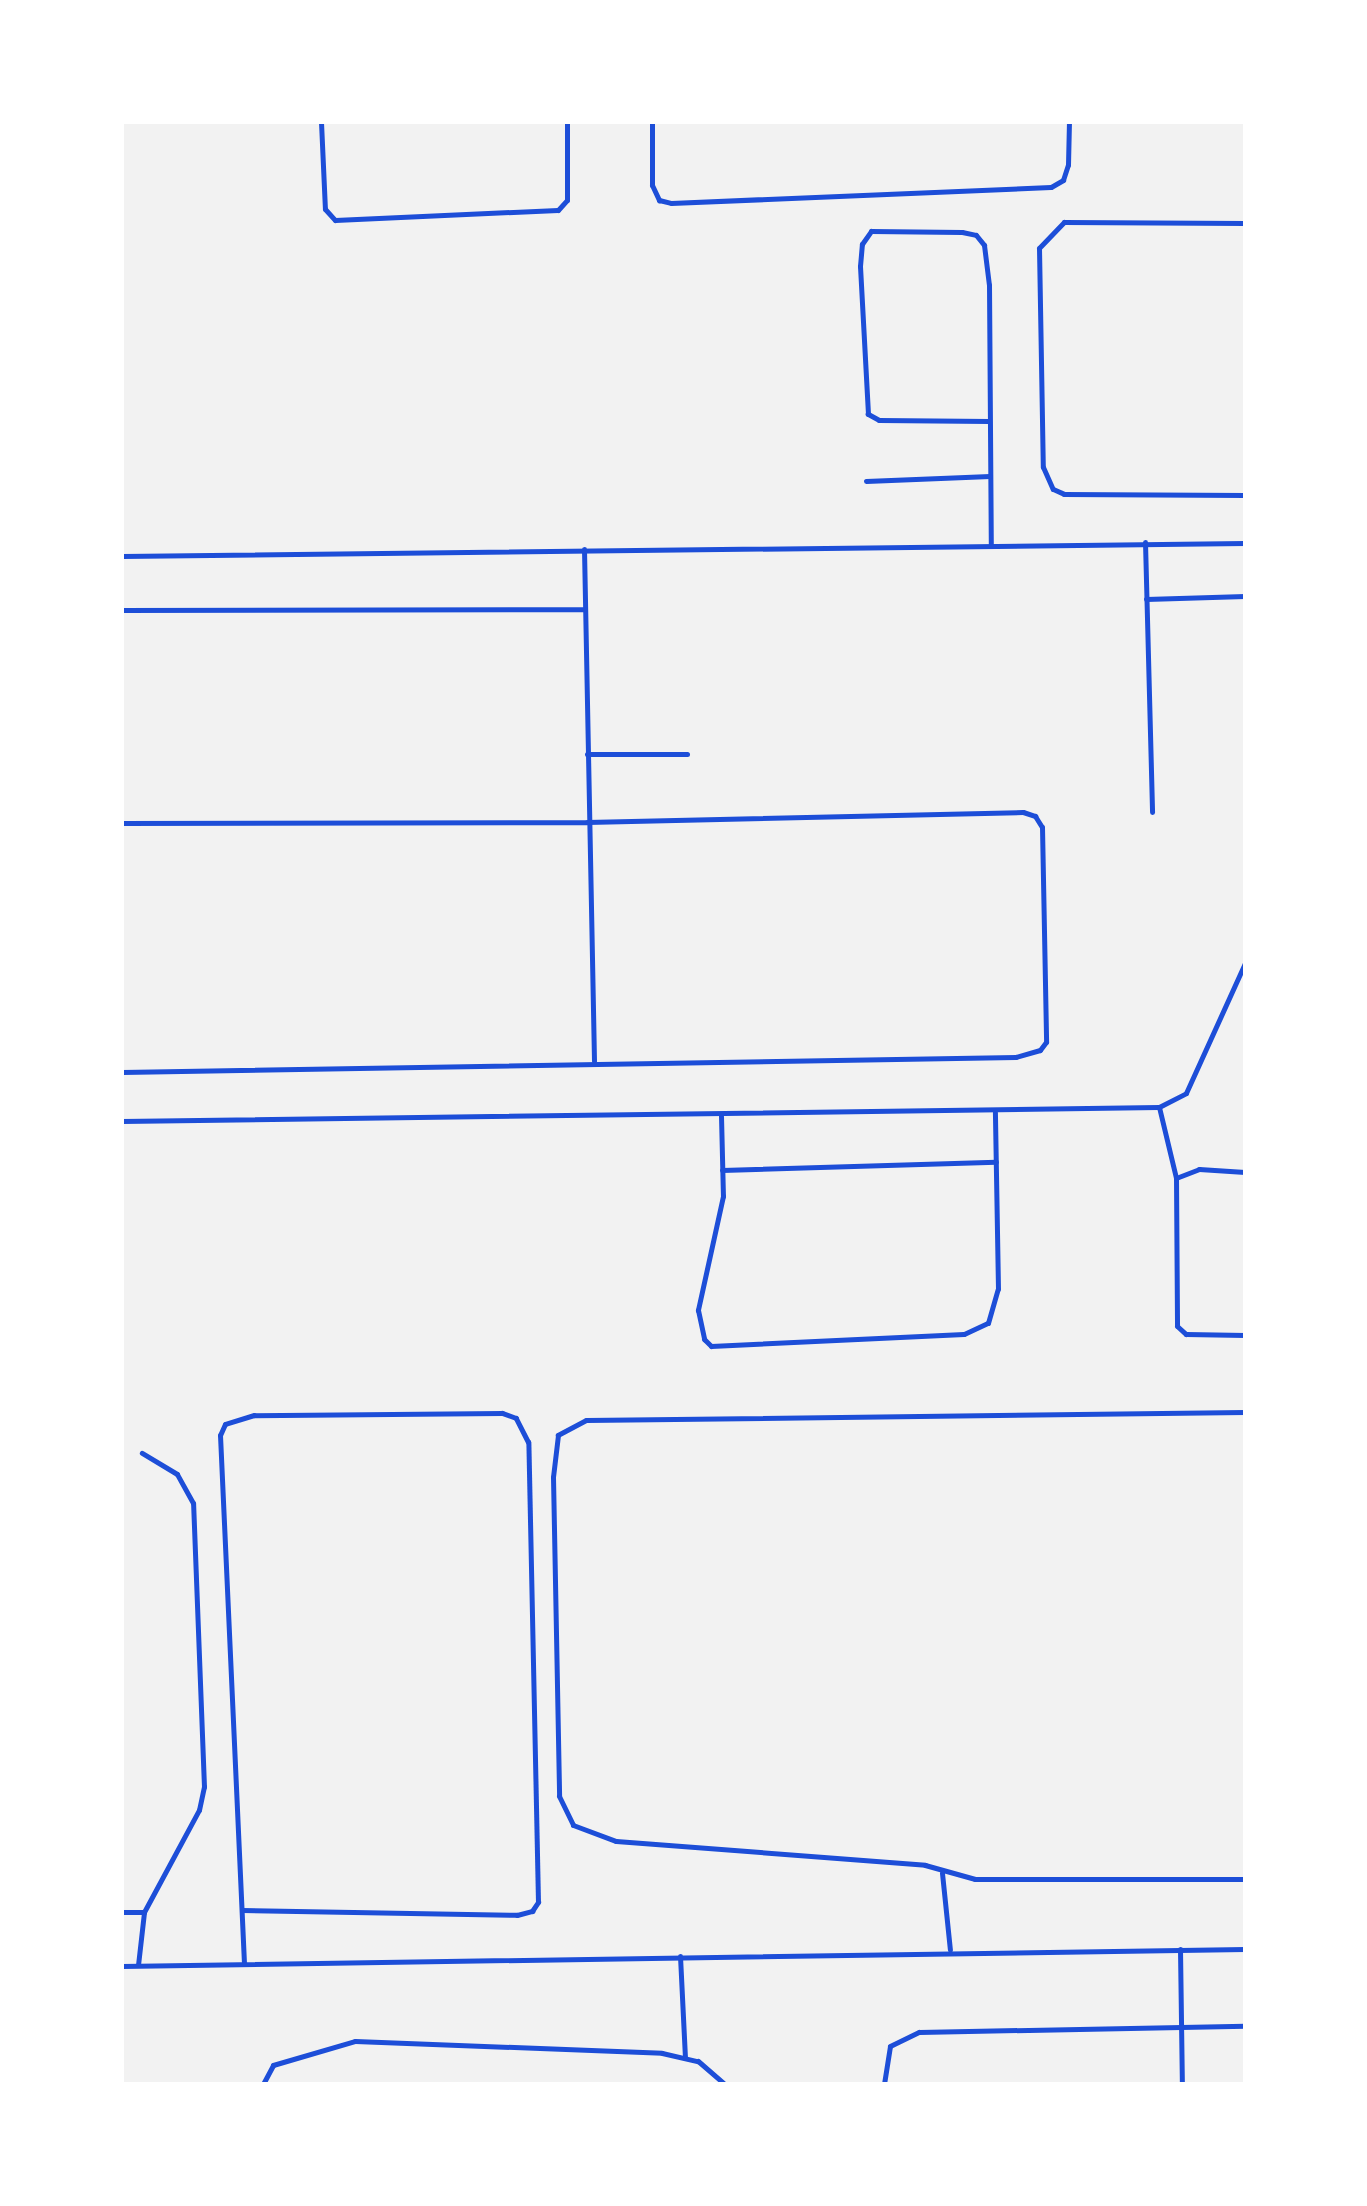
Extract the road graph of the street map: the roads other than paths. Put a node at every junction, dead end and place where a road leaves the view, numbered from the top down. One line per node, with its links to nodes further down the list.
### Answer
1 (321, 122): 2 (lane)
2 (567, 122)
3 (652, 122): 4 (lane)
4 (1069, 122)
5 (1245, 223): 9 (lane)
6 (989, 421): 6 (lane); 7 (lane)
7 (990, 476): 8 (lane); 12 (lane)
8 (866, 481)
9 (1245, 495)
10 (1145, 542): 11 (lane); 12 (lane); 16 (lane)
11 (1245, 543)
12 (991, 544): 13 (lane)
13 (584, 549): 14 (lane); 17 (lane)
14 (122, 556)
15 (1245, 596): 16 (lane)
16 (1146, 599): 21 (lane)
17 (585, 609): 18 (lane); 19 (lane)
18 (122, 610)
19 (587, 754): 20 (lane); 22 (lane)
20 (687, 754)
21 (1152, 812)
22 (587, 822): 23 (lane); 25 (lane); 25 (lane)
23 (122, 823)
24 (1245, 963): 27 (lane)
25 (594, 1061): 26 (lane)
26 (122, 1072)
27 (1159, 1107): 28 (lane); 34 (lane)
28 (995, 1112): 29 (lane); 31 (lane)
29 (721, 1116): 30 (lane); 32 (lane)
30 (122, 1121)
31 (996, 1162): 32 (lane); 32 (lane)
32 (722, 1170)
33 (1245, 1172): 34 (lane)
34 (1176, 1178): 35 (lane)
35 (1245, 1335)
36 (1245, 1412): 38 (lane)
37 (142, 1453): 42 (lane)
38 (942, 1873): 39 (lane); 45 (lane)
39 (1245, 1879)
40 (242, 1910): 40 (lane); 47 (lane)
41 (122, 1912): 42 (lane)
42 (144, 1912): 48 (lane)
43 (1180, 1949): 44 (lane); 45 (lane); 51 (lane)
44 (1245, 1949)
45 (950, 1950): 46 (lane)
46 (680, 1956): 47 (lane); 52 (lane)
47 (244, 1963): 48 (lane)
48 (138, 1965): 49 (lane)
49 (122, 1966)
50 (1245, 2026): 51 (lane)
51 (1181, 2027): 55 (lane); 56 (lane)
52 (685, 2058): 53 (lane); 54 (lane)
53 (263, 2084)
54 (724, 2084)
55 (884, 2084)
56 (1182, 2084)

